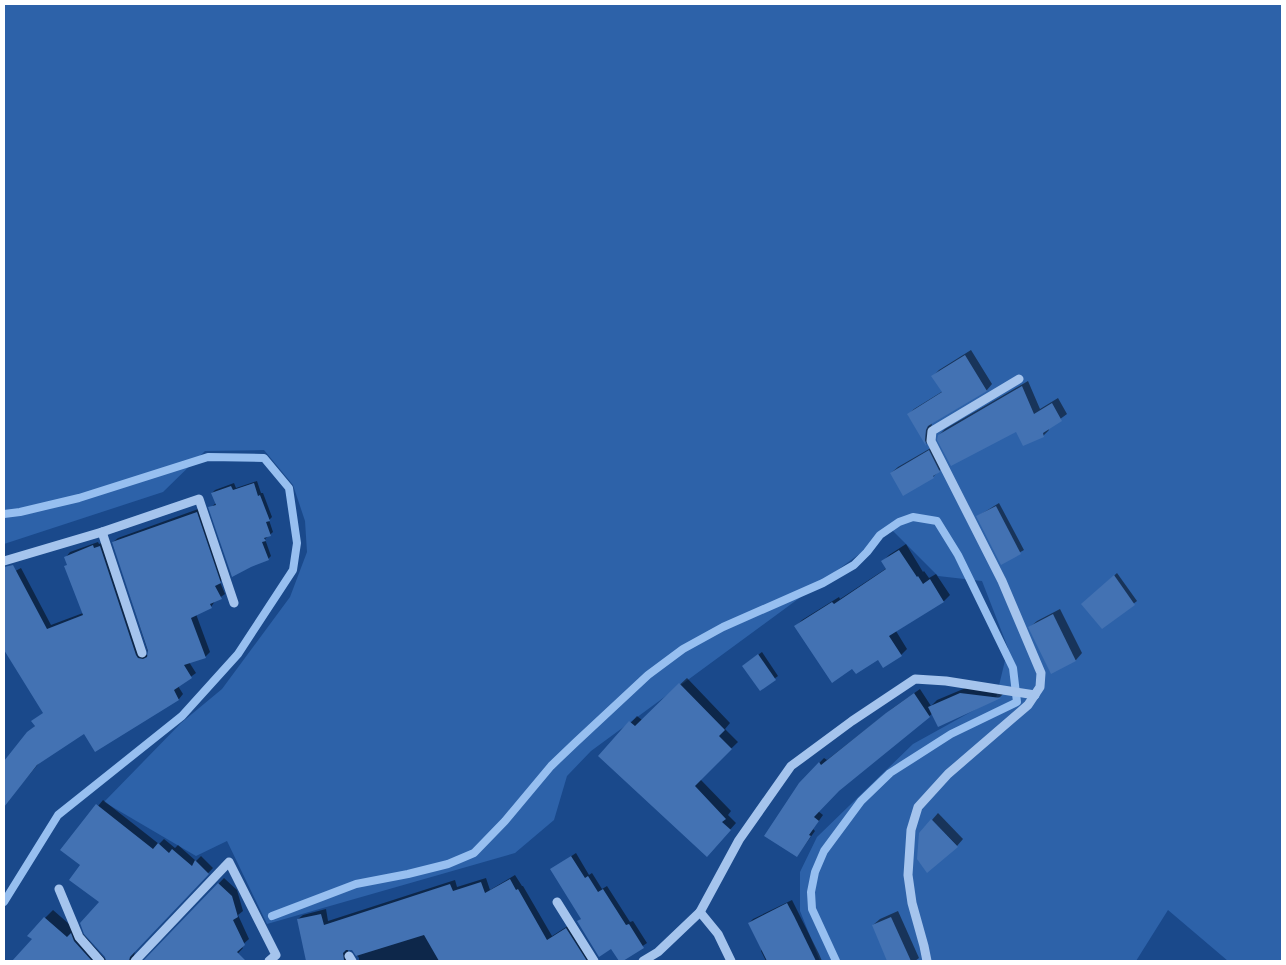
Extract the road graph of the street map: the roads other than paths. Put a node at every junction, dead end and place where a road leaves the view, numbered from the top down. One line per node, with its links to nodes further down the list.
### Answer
1 (1020, 380): 6 (street)
2 (102, 532): 3 (street); 4 (street); 5 (street)
3 (4, 561)
4 (234, 603)
5 (142, 653)
6 (1035, 695): 9 (street); 16 (street)
7 (59, 889): 10 (street)
8 (557, 902): 13 (street)
9 (700, 912): 14 (street); 15 (street)
10 (100, 961)
11 (135, 961): 12 (street)
12 (269, 961)
13 (594, 961)
14 (643, 961)
15 (731, 961)
16 (927, 961)

